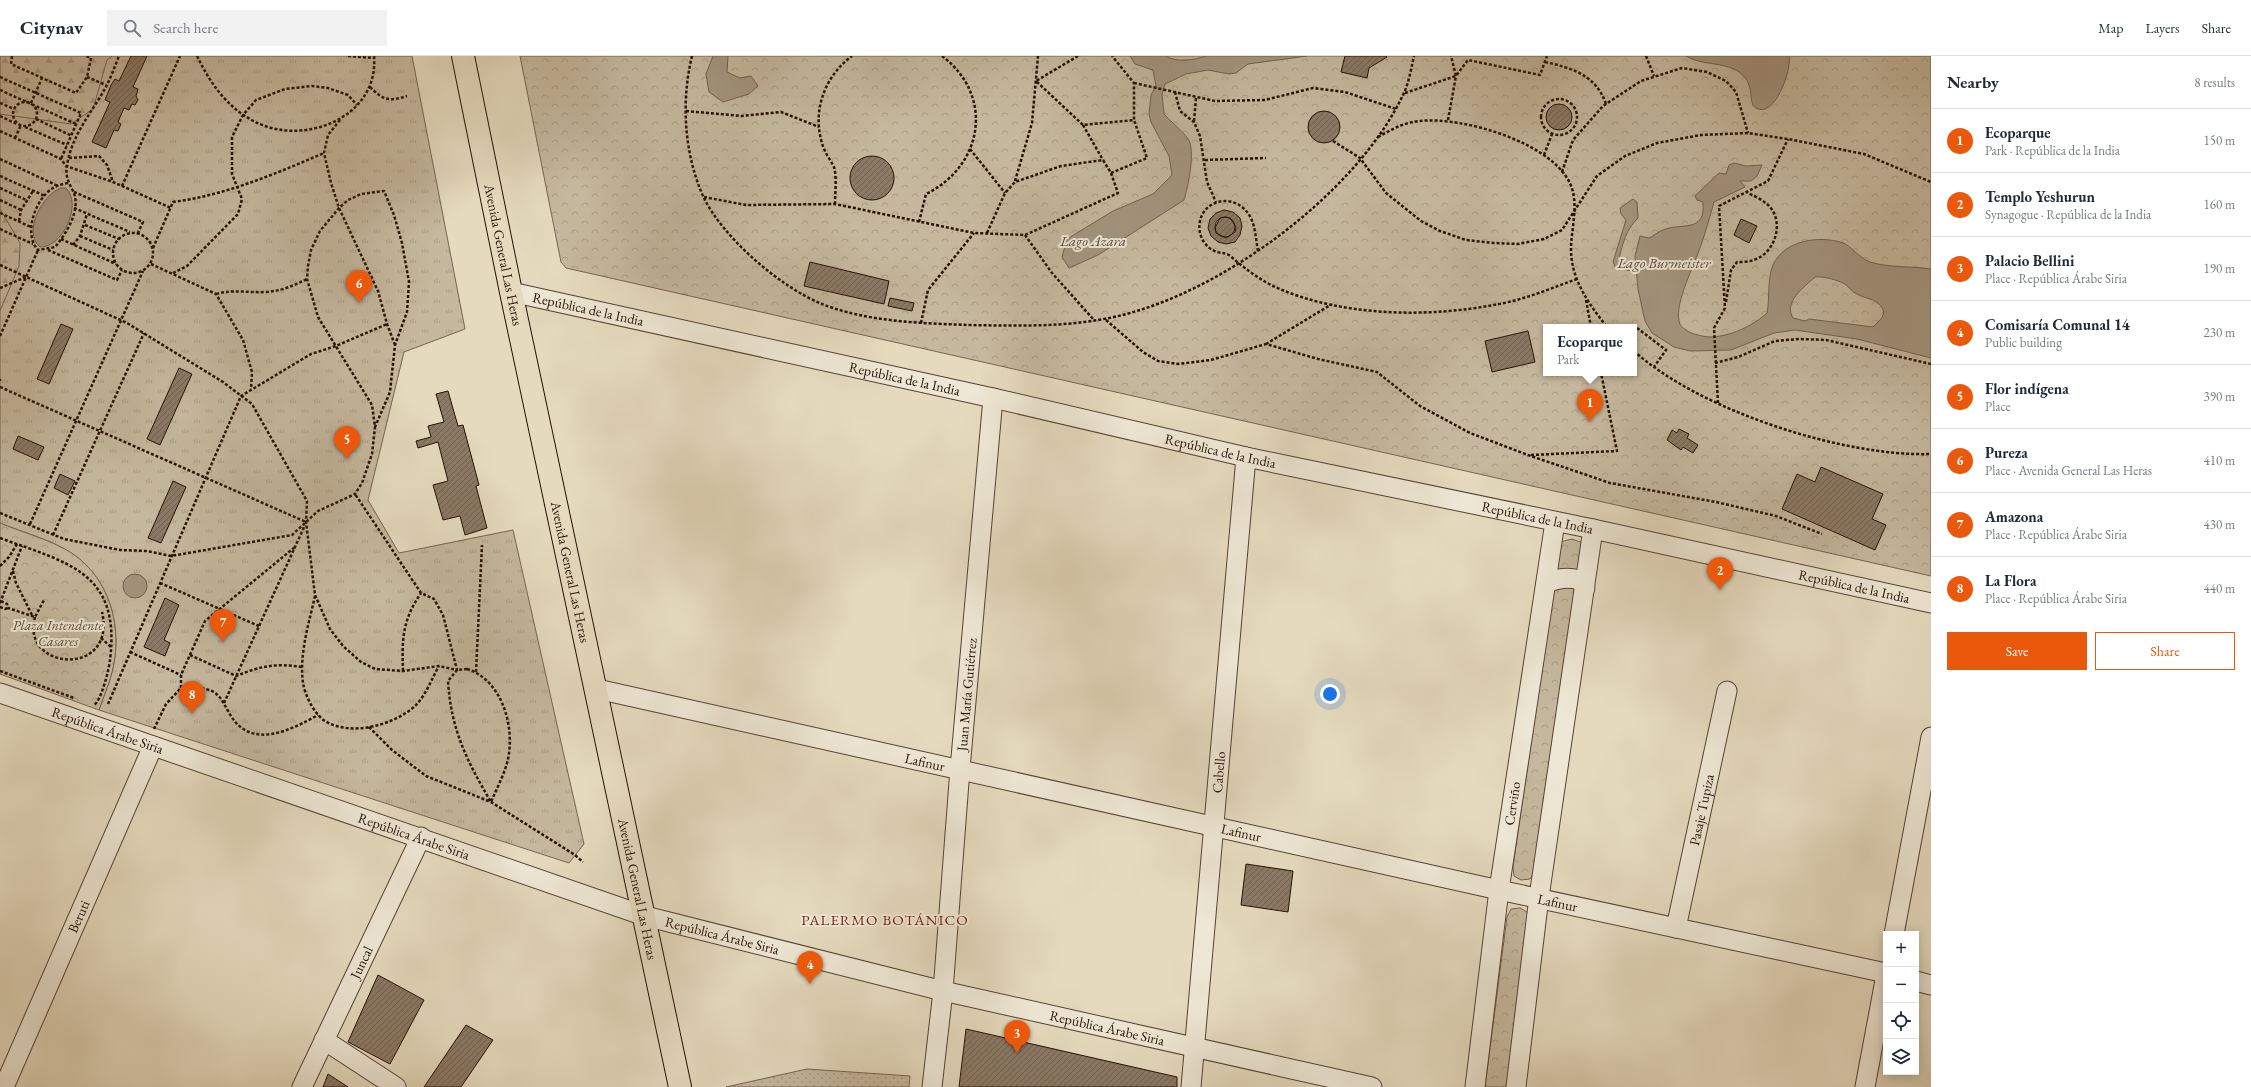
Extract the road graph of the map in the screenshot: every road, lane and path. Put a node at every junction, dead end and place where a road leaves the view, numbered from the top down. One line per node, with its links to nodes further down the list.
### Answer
1 (12, 56): 24 (path)
2 (86, 56): 23 (path)
3 (119, 56): 27 (path)
4 (180, 56): 82 (path)
5 (197, 56): 42 (path)
6 (348, 56): 18 (path)
7 (463, 56): 133 (main road, Avenida General Las Heras)
8 (692, 56): 41 (path)
9 (852, 56): 52 (path)
10 (942, 56): 63 (path)
11 (1038, 56): 25 (path)
12 (1078, 56): 25 (path)
13 (1112, 56): 26 (path)
14 (1414, 56): 32 (path)
15 (1451, 56): 20 (path)
16 (1547, 56): 19 (path)
17 (1646, 56): 21 (path)
18 (374, 57): 28 (path)
19 (1545, 62): 20 (path); 37 (path)
20 (1456, 76): 32 (path); 47 (path)
21 (1654, 76): 37 (path); 54 (path)
22 (0, 77): 31 (path)
23 (87, 77): 24 (path); 27 (path)
24 (42, 78): 31 (path)
25 (1036, 81): 50 (path); 78 (path)
26 (1134, 83): 30 (path); 46 (path)
27 (106, 85): 60 (path)
28 (370, 87): 33 (path); 38 (path)
29 (0, 90): 36 (path)
30 (1175, 91): 34 (path); 48 (path)
31 (36, 93): 36 (path); 49 (path)
32 (1404, 93): 40 (path)
33 (407, 96)
34 (1196, 98): 40 (path); 48 (path)
35 (0, 103): 39 (path)
36 (31, 103): 39 (path); 44 (path); 49 (path)
37 (1606, 104): 74 (path)
38 (357, 105): 42 (path); 45 (path)
39 (14, 109): 51 (path)
40 (1396, 109): 57 (path)
41 (686, 111): 52 (path); 90 (path)
42 (243, 115): 45 (path); 83 (path)
43 (0, 116): 51 (path)
44 (36, 119): 51 (path); 56 (path)
45 (340, 120): 64 (path)
46 (1134, 120): 50 (path); 75 (path)
47 (1448, 120): 57 (path); 65 (path)
48 (1194, 122): 72 (path)
49 (76, 124): 56 (path)
50 (1083, 124): 71 (path)
51 (21, 125): 58 (path); 62 (path)
52 (819, 128): 94 (path)
53 (0, 131): 58 (path)
54 (1748, 133): 59 (path); 99 (path)
55 (1552, 134): 55 (path); 65 (path)
56 (71, 135): 60 (path); 62 (path)
57 (1377, 137): 68 (path)
58 (15, 138): 70 (path)
59 (1788, 138): 79 (path); 87 (path)
60 (74, 140): 66 (path)
61 (1333, 141): 68 (path)
62 (67, 145): 70 (path)
63 (970, 149): 88 (path); 103 (path)
64 (324, 153): 83 (path); 97 (path)
65 (1544, 155): 74 (path)
66 (69, 158): 73 (path); 77 (path)
67 (1266, 158): 72 (path)
68 (1360, 158): 99 (path); 121 (path)
69 (0, 159): 81 (path)
70 (61, 159): 73 (path)
71 (1103, 160): 75 (path); 78 (path)
72 (1205, 160): 93 (path)
73 (66, 166): 77 (path); 80 (path)
74 (1562, 172): 99 (path)
75 (1111, 173): 111 (path)
76 (0, 176): 85 (path)
77 (113, 182): 82 (path)
78 (1015, 182): 88 (path)
79 (1931, 182)
80 (68, 183): 81 (path); 86 (path)
81 (58, 186): 89 (path)
82 (122, 186): 96 (path)
83 (237, 187): 96 (path); 128 (path)
84 (0, 188): 92 (path)
85 (33, 191): 89 (path); 92 (path)
86 (74, 192): 95 (path); 108 (path)
87 (1746, 192): 137 (path); 137 (path)
88 (1005, 193): 110 (path)
89 (45, 196): 105 (path)
90 (704, 197): 94 (path); 141 (path)
91 (0, 200): 98 (path)
92 (26, 200): 98 (path)
93 (1216, 202): 121 (path); 124 (path)
94 (835, 204): 103 (path)
95 (74, 208): 101 (path); 113 (path)
96 (171, 208): 117 (path)
97 (339, 208): 131 (path); 142 (path); 149 (path)
98 (21, 210): 102 (path)
99 (1575, 212): 130 (path)
100 (0, 213): 102 (path)
101 (87, 214): 104 (path); 107 (path)
102 (19, 221): 105 (path)
103 (919, 222): 109 (path)
104 (85, 225): 112 (path); 114 (path)
105 (31, 227): 115 (path)
106 (0, 229): 115 (path)
107 (131, 233): 108 (path); 114 (path)
108 (138, 233): 117 (path)
109 (974, 233): 110 (path); 141 (path)
110 (987, 234): 111 (path)
111 (1025, 235): 140 (path)
112 (80, 236): 116 (path); 120 (path)
113 (61, 239): 116 (path); 119 (path)
114 (119, 239): 120 (path)
115 (33, 245): 118 (path)
116 (73, 245): 122 (path)
117 (153, 248): 123 (path)
118 (38, 250): 119 (path); 129 (path)
119 (48, 250): 126 (path)
120 (113, 250): 122 (path)
121 (1258, 251): 124 (path)
122 (116, 264): 126 (path)
123 (151, 264): 127 (path); 128 (path)
124 (1238, 264): 136 (path); 138 (path)
125 (0, 265): 129 (path)
126 (122, 270): 127 (path)
127 (143, 271): 139 (path)
128 (173, 272): 134 (path)
129 (27, 277): 132 (path); 139 (path); 147 (path)
130 (1577, 279): 135 (path); 136 (path)
131 (307, 280): 134 (path); 150 (path)
132 (0, 288)
133 (511, 292): 159 (street, República de la India); 209 (main road, Avenida General Las Heras)
134 (216, 294): 157 (path)
135 (1586, 300): 143 (path); 144 (path)
136 (1332, 304): 148 (path)
137 (1725, 308): 152 (path)
138 (1105, 319): 140 (path); 148 (path)
139 (121, 320): 146 (path); 161 (path)
140 (1094, 320): 141 (path)
141 (921, 323)
142 (387, 324): 149 (path); 150 (path)
143 (1590, 324)
144 (1605, 324)
145 (1637, 328): 154 (path)
146 (144, 333): 158 (path); 163 (path)
147 (0, 336)
148 (1266, 344): 165 (path)
149 (395, 345): 162 (path)
150 (336, 346): 157 (path); 162 (path)
151 (1637, 353): 154 (path)
152 (1715, 363): 153 (path); 160 (path)
153 (1931, 364)
154 (1654, 367): 160 (path)
155 (1602, 376): 165 (path)
156 (0, 387): 161 (path)
157 (251, 389): 158 (path)
158 (241, 396): 167 (path); 170 (path)
159 (992, 398): 166 (street, República de la India); 220 (street, Juan María Gutiérrez)
160 (1718, 404): 164 (path)
161 (76, 421): 163 (path); 172 (path)
162 (375, 427): 168 (path)
163 (100, 432): 167 (path); 175 (path)
164 (1931, 454)
165 (1528, 455): 174 (path)
166 (1246, 457): 171 (street, República de la India); 222 (street, Cabello)
167 (205, 478): 170 (path); 181 (path)
168 (355, 494): 170 (path); 187 (path)
169 (0, 513): 172 (path)
170 (306, 522): 180 (path); 181 (path); 188 (path)
171 (1555, 522): 173 (street, República de la India); 185 (street, Cerviño)
172 (30, 524): 175 (path)
173 (1593, 529): 186 (street); 190 (street, República de la India)
174 (1822, 534)
175 (53, 535): 181 (path)
176 (0, 538): 177 (path)
177 (17, 544): 179 (path); 182 (path)
178 (482, 545): 205 (path)
179 (22, 546): 183 (path); 197 (path)
180 (295, 547): 192 (path); 195 (path)
181 (171, 556): 184 (path)
182 (0, 566)
183 (12, 570): 191 (path); 194 (path)
184 (160, 583): 192 (path); 198 (path)
185 (1546, 583): 186 (street); 225 (street, Cerviño)
186 (1585, 588): 226 (street)
187 (421, 593): 202 (path); 204 (path)
188 (315, 595): 201 (path); 204 (path)
189 (44, 600): 194 (path)
190 (1931, 603)
191 (0, 604): 194 (path)
192 (220, 608): 195 (path); 199 (path)
193 (102, 612): 196 (path)
194 (34, 616): 196 (path)
195 (259, 626): 207 (path)
196 (101, 638): 197 (path)
197 (112, 647): 213 (path)
198 (130, 652): 206 (path); 215 (path)
199 (190, 655): 206 (path); 207 (path)
200 (439, 666): 202 (path); 204 (path); 217 (path)
201 (302, 667): 207 (path); 216 (path)
202 (457, 670): 205 (path); 221 (path)
203 (0, 671): 212 (path)
204 (403, 671)
205 (476, 672): 221 (path)
206 (181, 675): 208 (path)
207 (236, 676): 214 (path)
208 (181, 688): 214 (path); 218 (path)
209 (597, 689): 220 (street, Lafinur); 227 (main road, Avenida General Las Heras)
210 (1727, 691): 228 (street, Pasaje Tupiza)
211 (0, 693): 218 (street, República Árabe Siria)
212 (81, 700)
213 (88, 703)
214 (224, 703): 216 (path)
215 (108, 704)
216 (318, 715): 217 (path)
217 (369, 727): 221 (path)
218 (154, 737): 223 (street, República Árabe Siria); 237 (street, Beruti)
219 (1931, 737): 229 (street)
220 (960, 769): 222 (street, Lafinur); 234 (street, Juan María Gutiérrez)
221 (491, 802): 224 (path)
222 (1212, 826): 225 (street, Lafinur); 236 (street, Cabello)
223 (421, 837): 227 (street, República Árabe Siria); 235 (street, Juncal)
224 (583, 862)
225 (1499, 890): 226 (street, Lafinur); 244 (street, Cerviño)
226 (1539, 898): 228 (street, Lafinur); 245 (street)
227 (645, 916): 234 (street, República Árabe Siria); 240 (main road, Avenida General Las Heras)
228 (1676, 928): 230 (street, Lafinur)
229 (1895, 931)
230 (1883, 973)
231 (1919, 982): 232 (street)
232 (1931, 985)
233 (1883, 990): 246 (street)
234 (943, 991): 236 (street, República Árabe Siria); 241 (street, Juan María Gutiérrez)
235 (324, 1040): 238 (street, Juncal); 239 (street)
236 (1194, 1047): 242 (street, Cabello); 243 (street, República Árabe Siria)
237 (4, 1087)
238 (302, 1087)
239 (396, 1087)
240 (680, 1087)
241 (932, 1087)
242 (1191, 1087)
243 (1372, 1087)
244 (1475, 1087)
245 (1516, 1087)
246 (1865, 1087)

